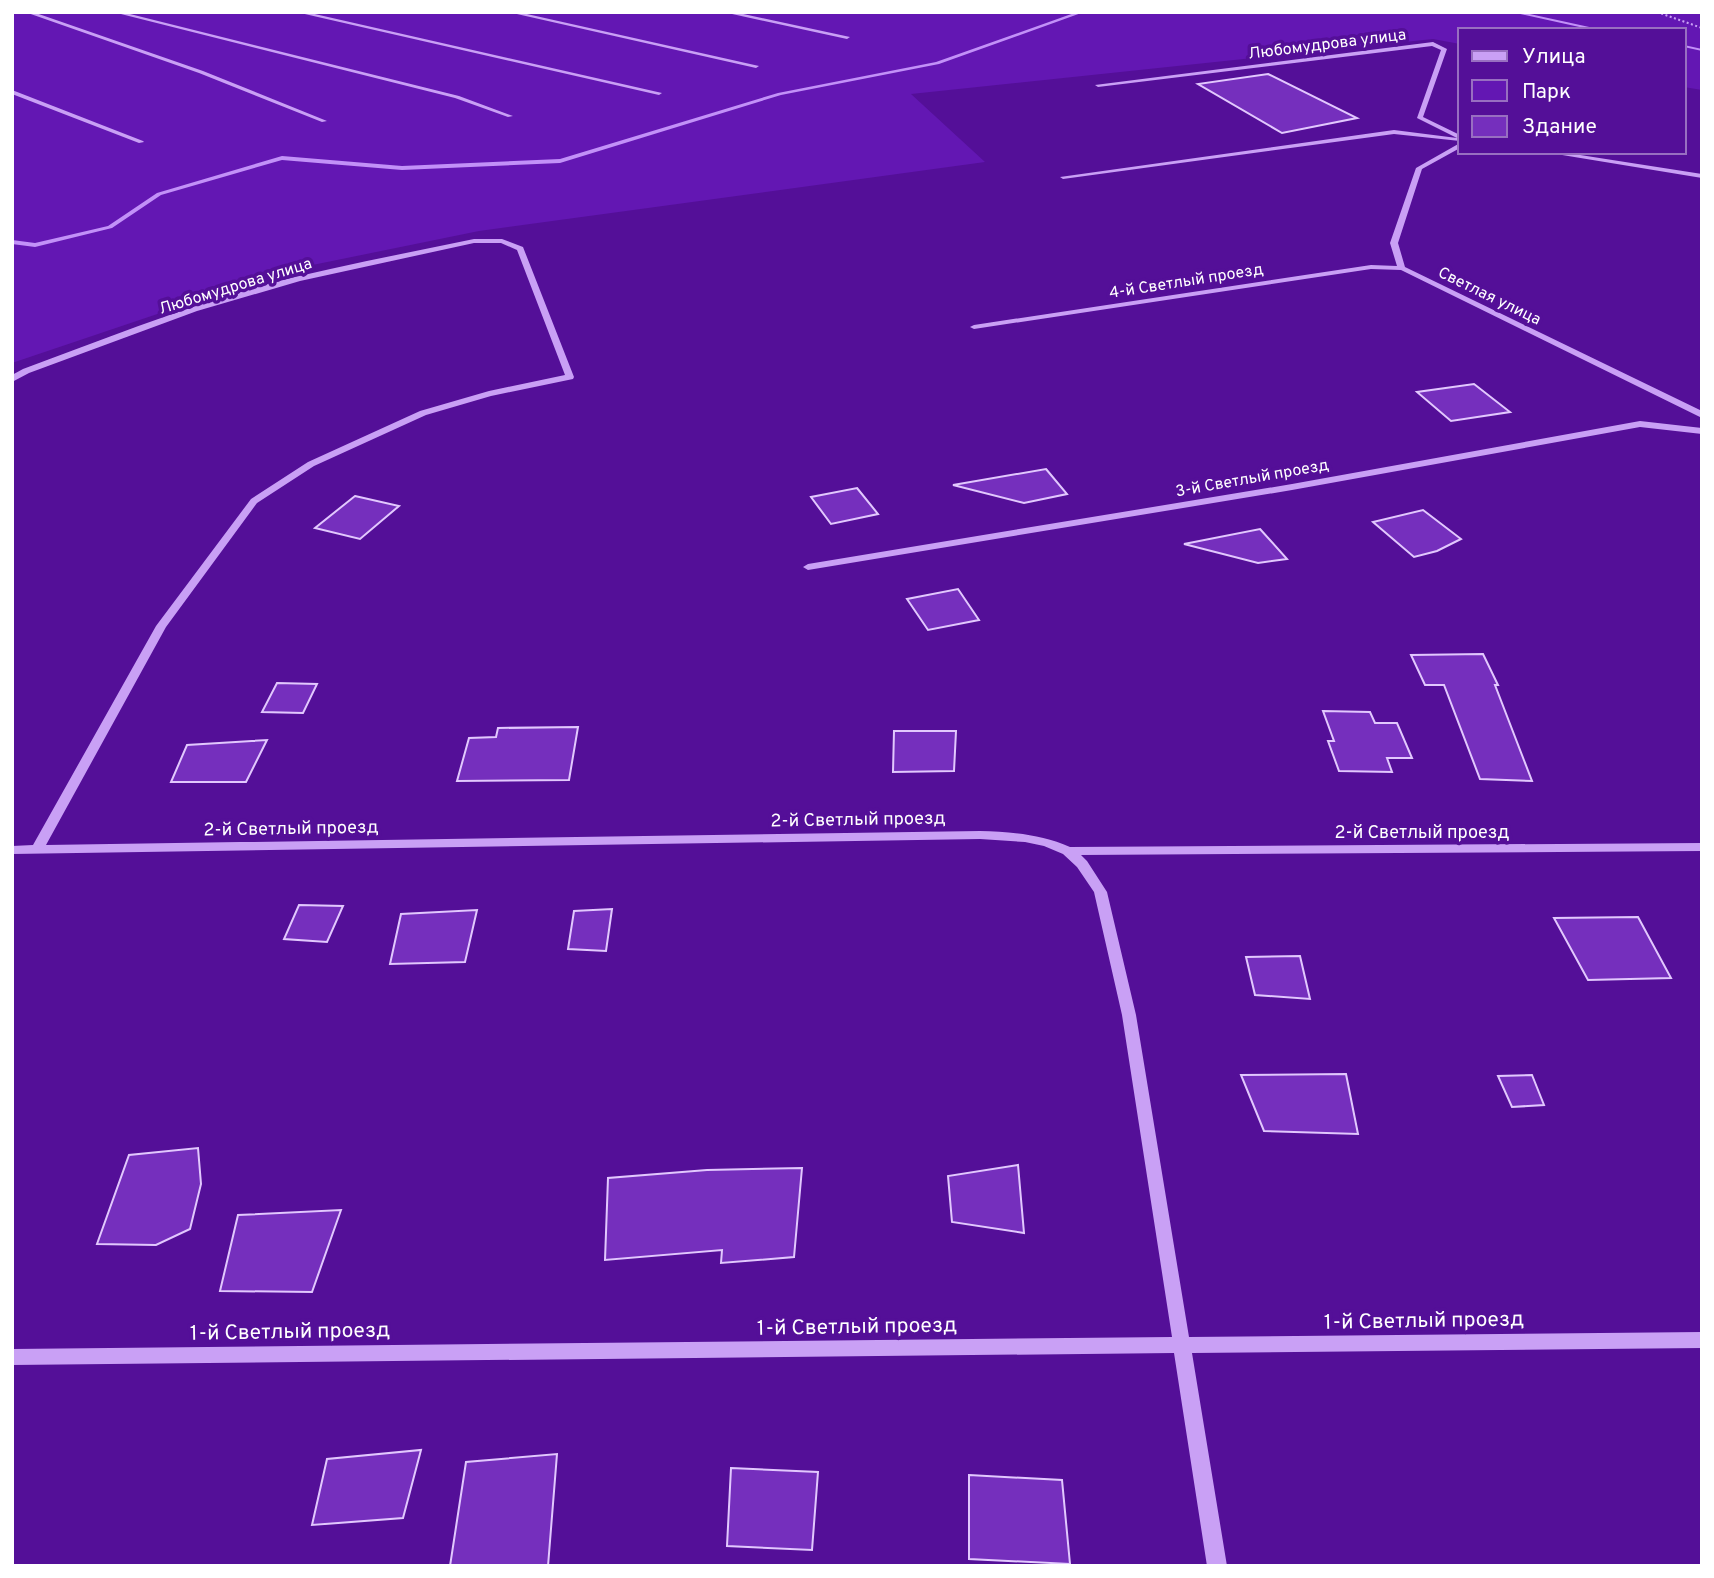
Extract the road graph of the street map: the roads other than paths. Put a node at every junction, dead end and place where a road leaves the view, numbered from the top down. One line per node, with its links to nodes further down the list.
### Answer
1 (27, 12): 12 (street)
2 (115, 12): 11 (street)
3 (298, 12): 10 (street)
4 (510, 12): 7 (street)
5 (726, 12): 6 (street)
6 (846, 37)
7 (756, 66)
8 (1098, 85): 13 (street, Любомудрова улица)
9 (12, 92): 15 (street)
10 (659, 93)
11 (510, 116)
12 (324, 121)
13 (1458, 140)
14 (1458, 141): 19 (street)
15 (141, 142)
16 (1458, 142): 20 (street)
17 (1560, 154): 18 (street)
18 (1702, 176)
19 (1063, 177)
20 (1402, 268): 21 (street, 4-й Светлый проезд); 23 (street, Светлая улица)
21 (974, 327)
22 (12, 379): 27 (street, Любомудрова улица)
23 (1702, 415)
24 (1702, 431): 25 (street, 3-й Светлый проезд)
25 (808, 567)
26 (1702, 848): 29 (street, 2-й Светлый проезд)
27 (37, 849): 28 (street, 2-й Светлый проезд); 29 (street, 2-й Светлый проезд)
28 (12, 850)
29 (1068, 851): 31 (street)
30 (1702, 1340): 31 (street, 1-й Светлый проезд)
31 (1182, 1346): 32 (street, 1-й Светлый проезд); 33 (street)
32 (12, 1357)
33 (1217, 1566)

